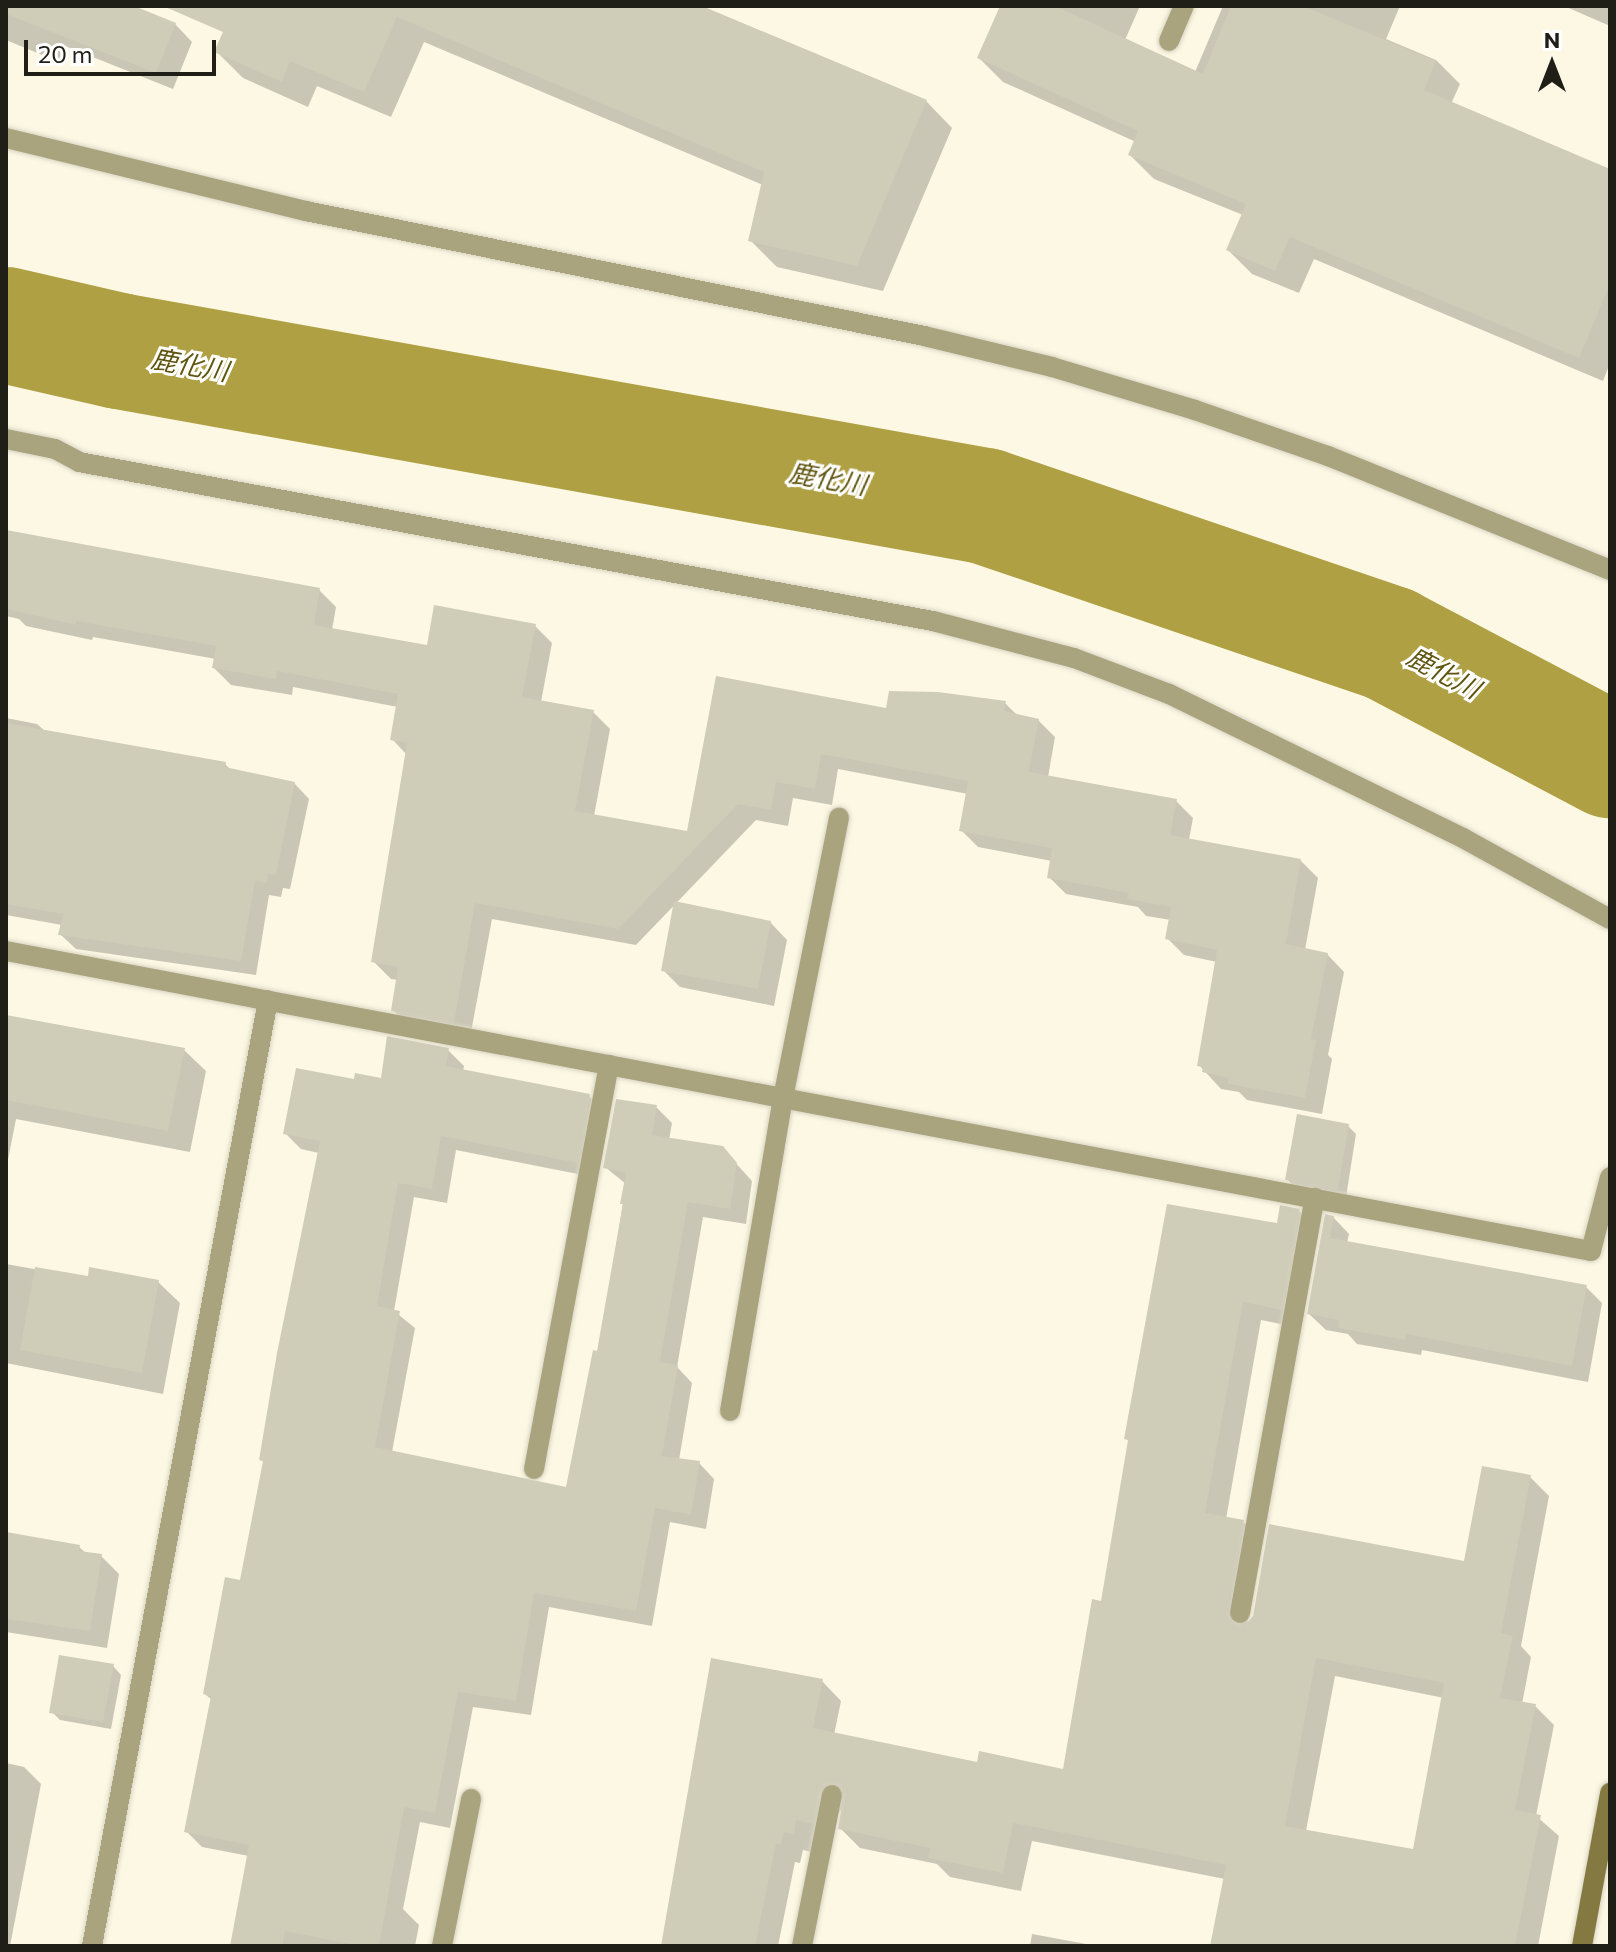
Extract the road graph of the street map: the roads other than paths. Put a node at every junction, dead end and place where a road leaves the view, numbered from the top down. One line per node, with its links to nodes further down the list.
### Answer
1 (1184, 6): 2 (street)
2 (1169, 41)
3 (6, 138): 5 (street)
4 (6, 439): 7 (street)
5 (1610, 570)
6 (839, 818): 11 (street)
7 (1610, 919)
8 (6, 951): 9 (street)
9 (268, 1000): 10 (street); 20 (street)
10 (609, 1065): 11 (street); 15 (street)
11 (783, 1098): 13 (street); 14 (street)
12 (1610, 1177): 13 (street)
13 (1315, 1198): 16 (street)
14 (730, 1411)
15 (534, 1469)
16 (1240, 1613)
17 (1610, 1793): 23 (street)
18 (832, 1795): 22 (street)
19 (471, 1799): 21 (street)
20 (92, 1946)
21 (442, 1946)
22 (802, 1946)
23 (1582, 1946)

